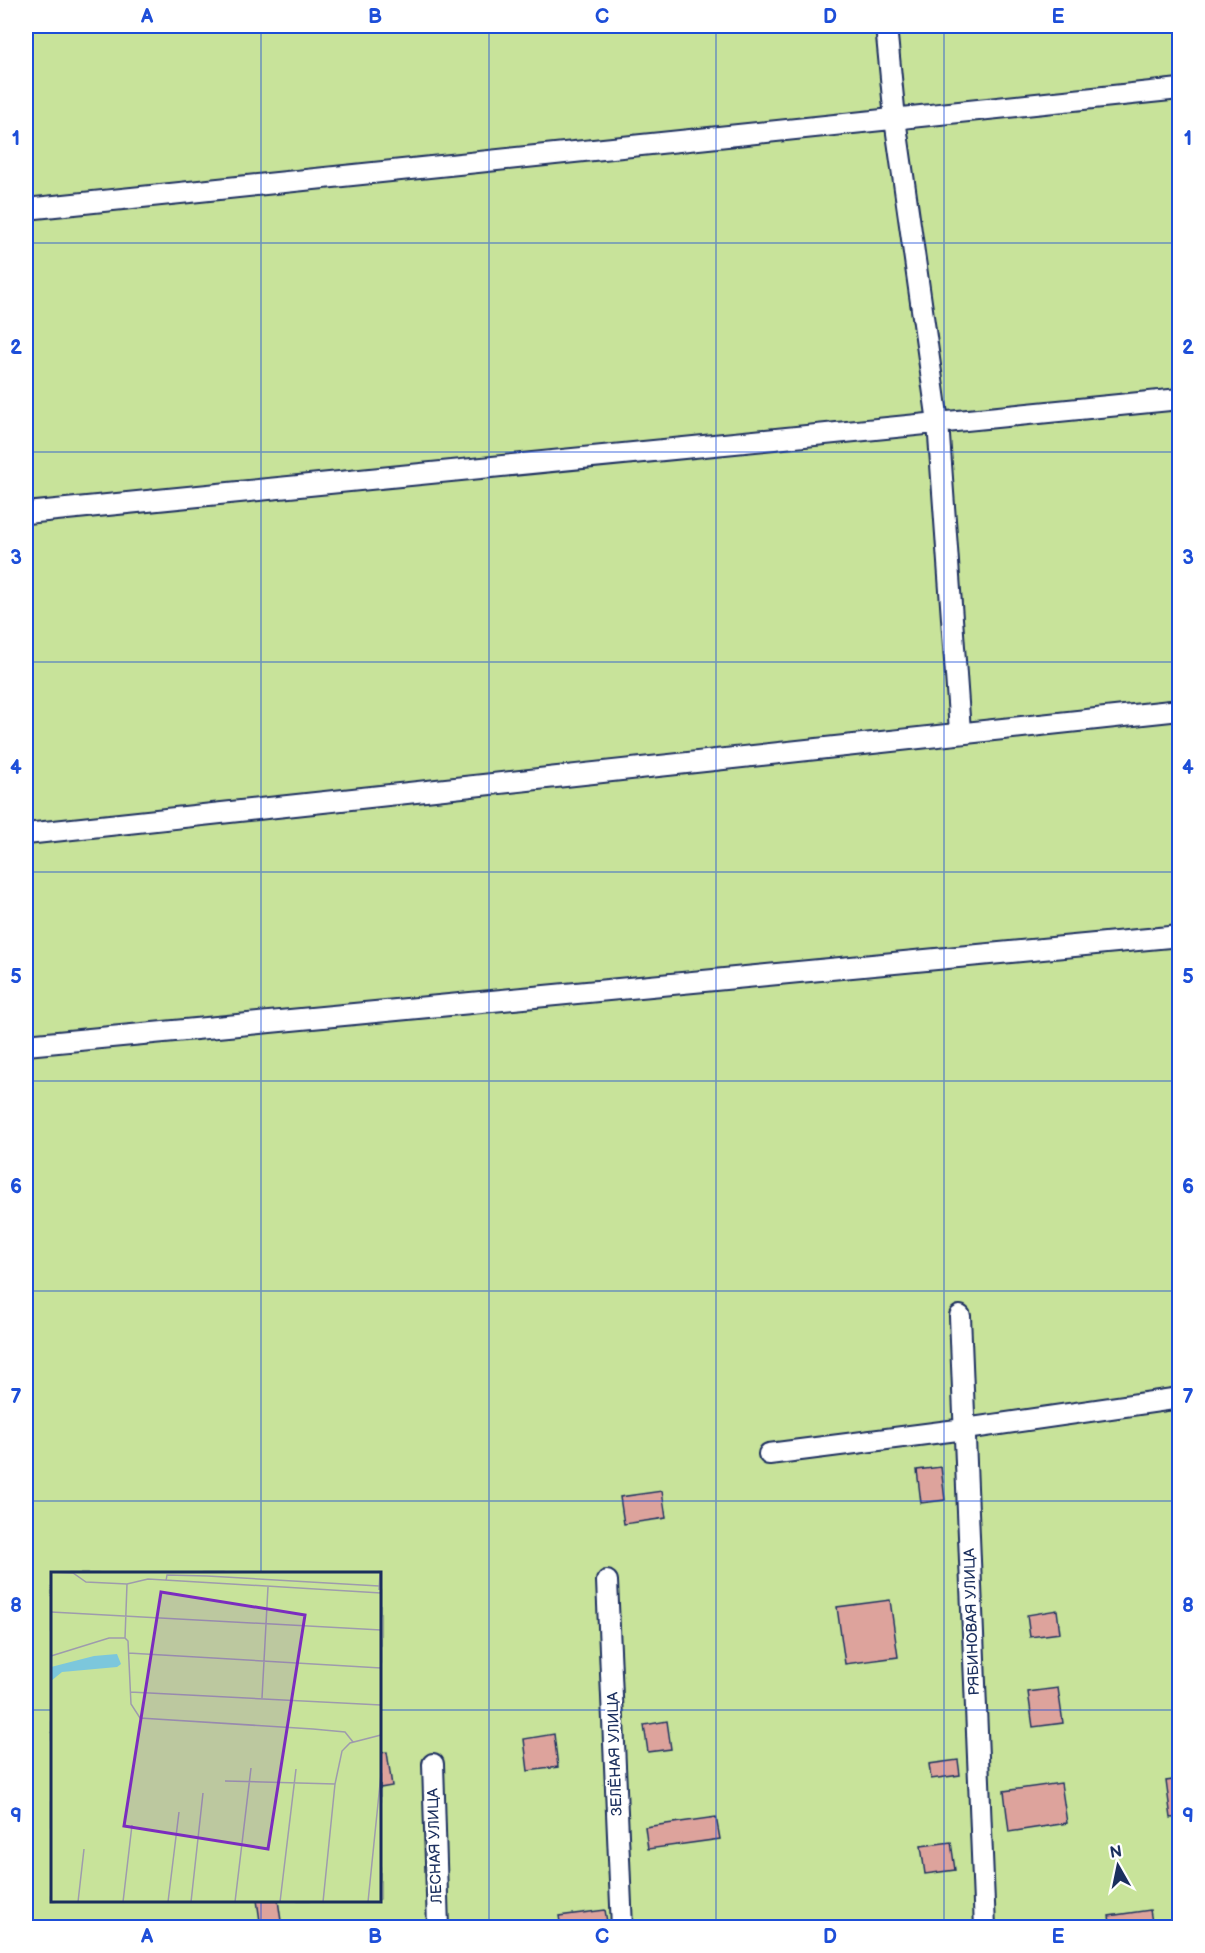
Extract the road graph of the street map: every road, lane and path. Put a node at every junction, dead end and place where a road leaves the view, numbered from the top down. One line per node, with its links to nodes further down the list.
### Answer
1 (886, 26): 3 (lane)
2 (1179, 89): 3 (lane)
3 (895, 119): 4 (lane); 6 (lane)
4 (26, 209)
5 (1179, 399): 6 (lane)
6 (938, 422): 7 (lane); 9 (lane)
7 (26, 513)
8 (1179, 710): 9 (lane)
9 (960, 731): 10 (lane)
10 (26, 834)
11 (1179, 936): 12 (lane)
12 (26, 1045)
13 (960, 1317): 15 (lane, РЯБИНОВАЯ УЛИЦА)
14 (1179, 1398): 15 (lane)
15 (965, 1429): 16 (lane); 21 (lane, РЯБИНОВАЯ УЛИЦА)
16 (769, 1454)
17 (607, 1581): 20 (lane, ЗЕЛЁНАЯ УЛИЦА)
18 (433, 1764): 19 (lane, ЛЕСНАЯ УЛИЦА)
19 (438, 1928)
20 (622, 1928)
21 (985, 1928)

